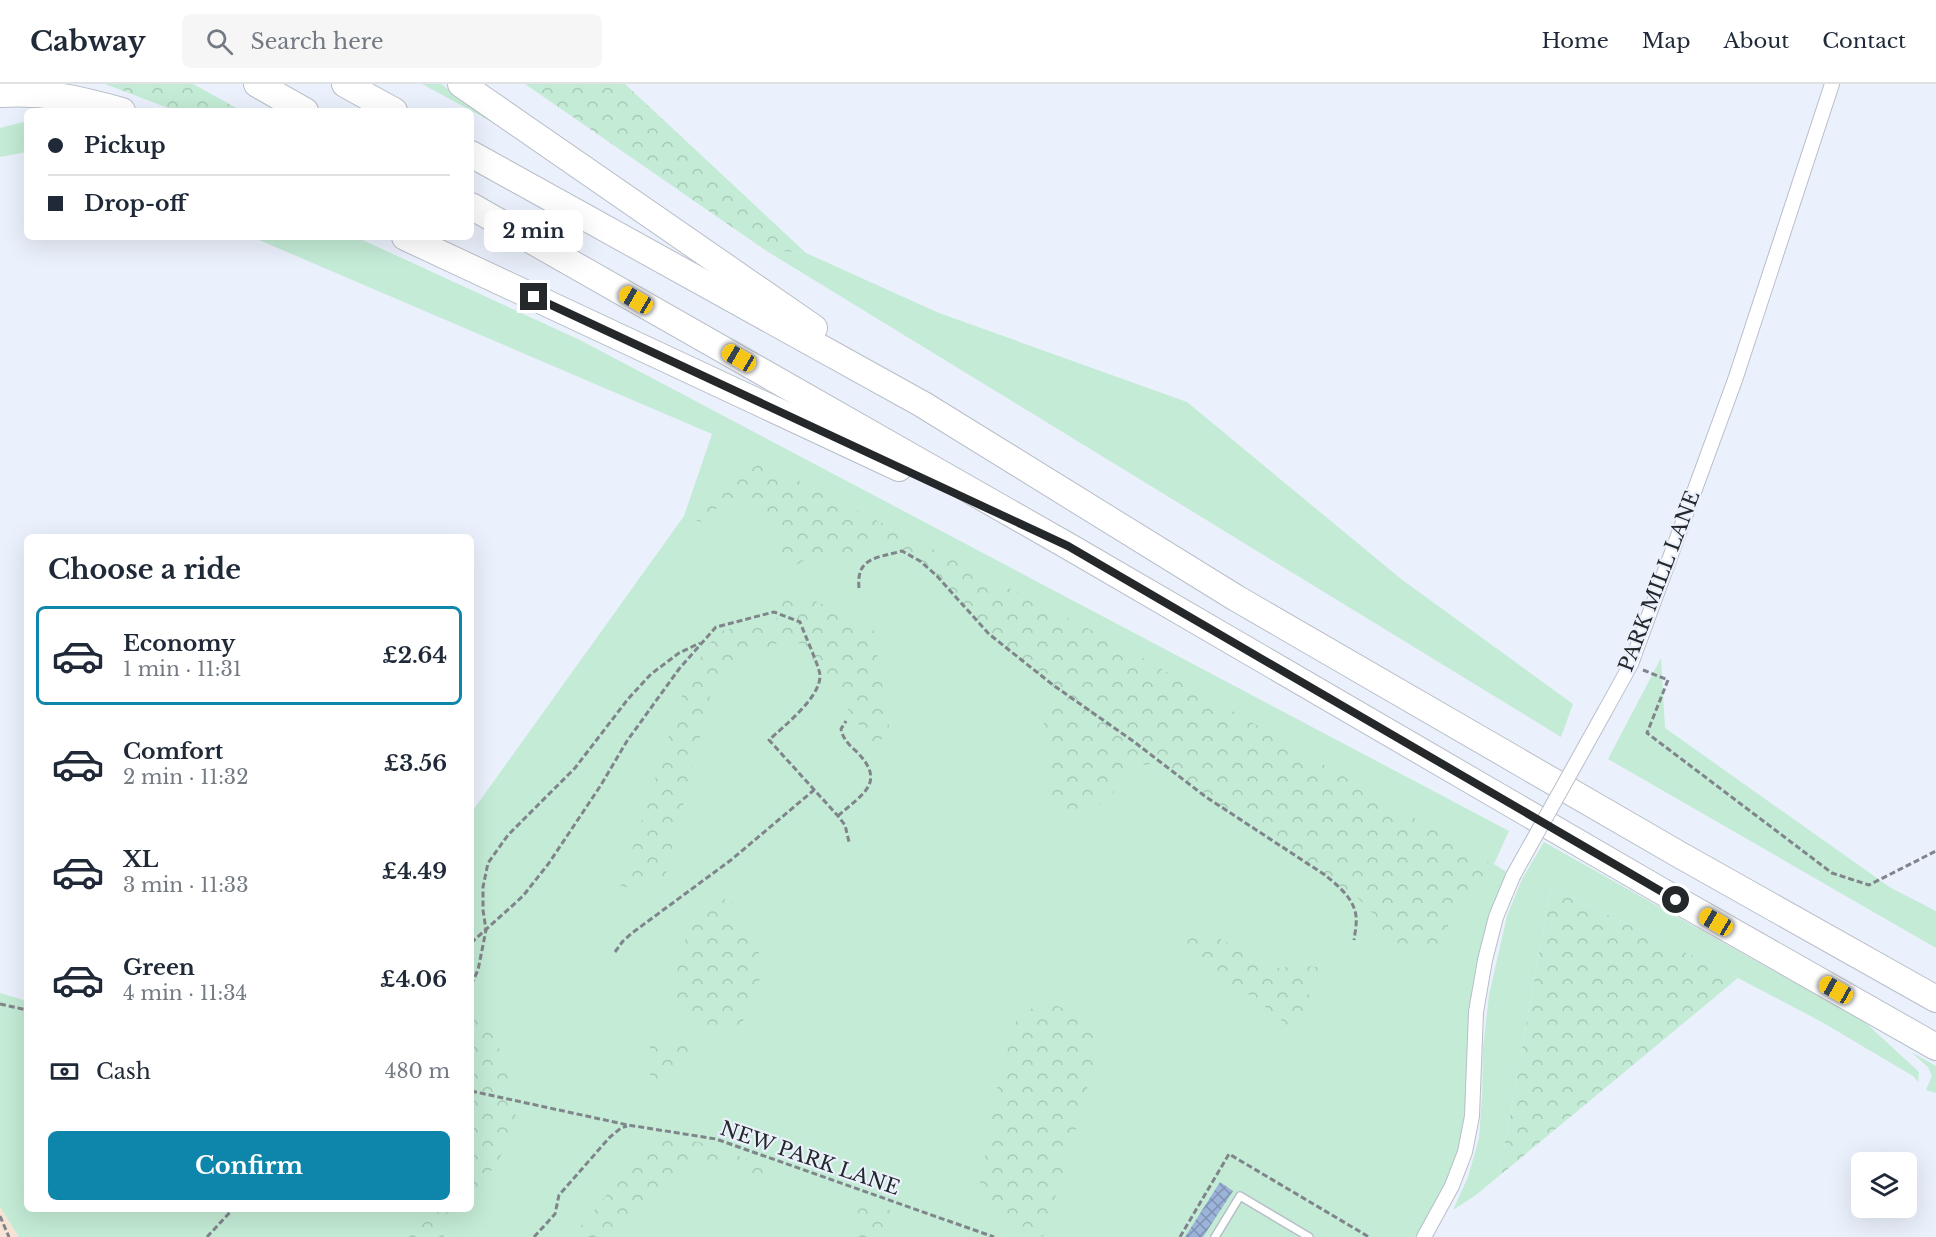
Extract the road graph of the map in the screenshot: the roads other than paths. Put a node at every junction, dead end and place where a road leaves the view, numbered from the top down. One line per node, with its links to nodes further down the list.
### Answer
1 (257, 84): 7 (highway)
2 (345, 84): 8 (highway)
3 (461, 84): 12 (highway)
4 (1832, 84): 18 (street, PARK MILL LANE, bridge)
5 (0, 94): 6 (highway)
6 (111, 108)
7 (300, 108)
8 (389, 108)
9 (474, 156): 12 (highway)
10 (474, 208): 13 (highway)
11 (411, 240): 13 (highway)
12 (922, 405): 14 (highway)
13 (1068, 546): 15 (highway)
14 (1936, 999)
15 (1936, 1047)
16 (1215, 1237): 17 (lane)
17 (1309, 1237)
18 (1424, 1237)

